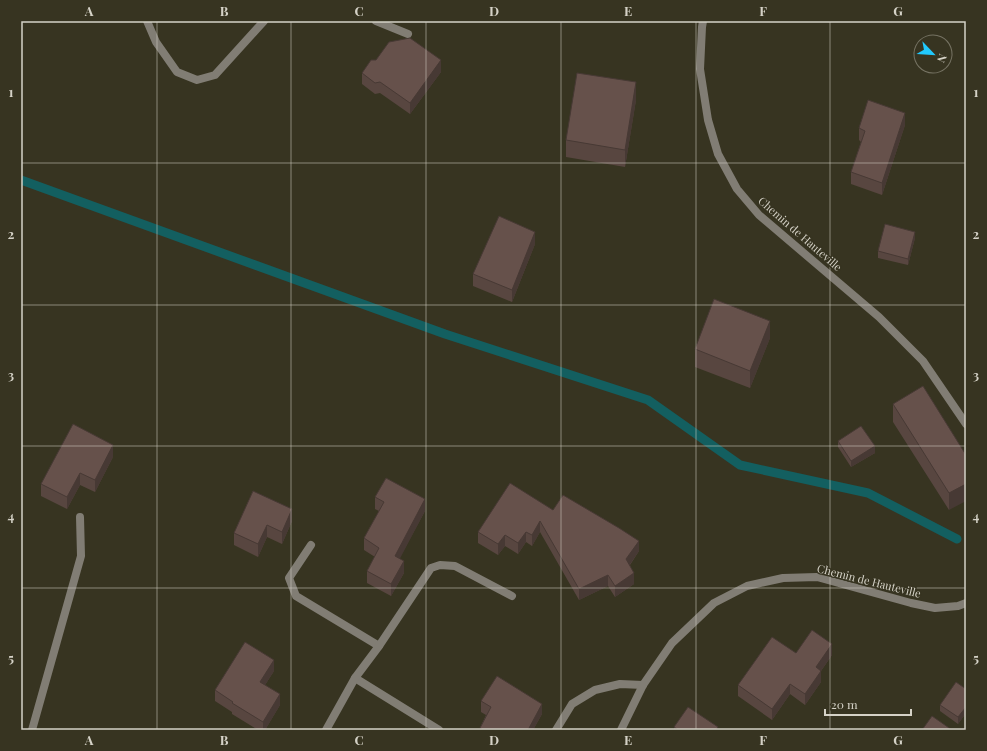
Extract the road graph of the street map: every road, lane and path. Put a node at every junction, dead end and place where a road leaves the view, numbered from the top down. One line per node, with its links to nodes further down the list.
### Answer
1 (148, 21): 2 (street)
2 (264, 21)
3 (376, 21): 5 (street)
4 (703, 21): 6 (street, Chemin de Hauteville)
5 (408, 34)
6 (966, 424)
7 (80, 517): 14 (street)
8 (311, 545): 11 (street)
9 (512, 596): 11 (street)
10 (966, 603): 13 (street, Chemin de Hauteville)
11 (379, 646): 12 (street)
12 (356, 678): 15 (street); 16 (street)
13 (643, 685): 17 (street); 18 (street, Chemin de Hauteville)
14 (32, 730)
15 (326, 730)
16 (440, 730)
17 (556, 730)
18 (621, 730)

